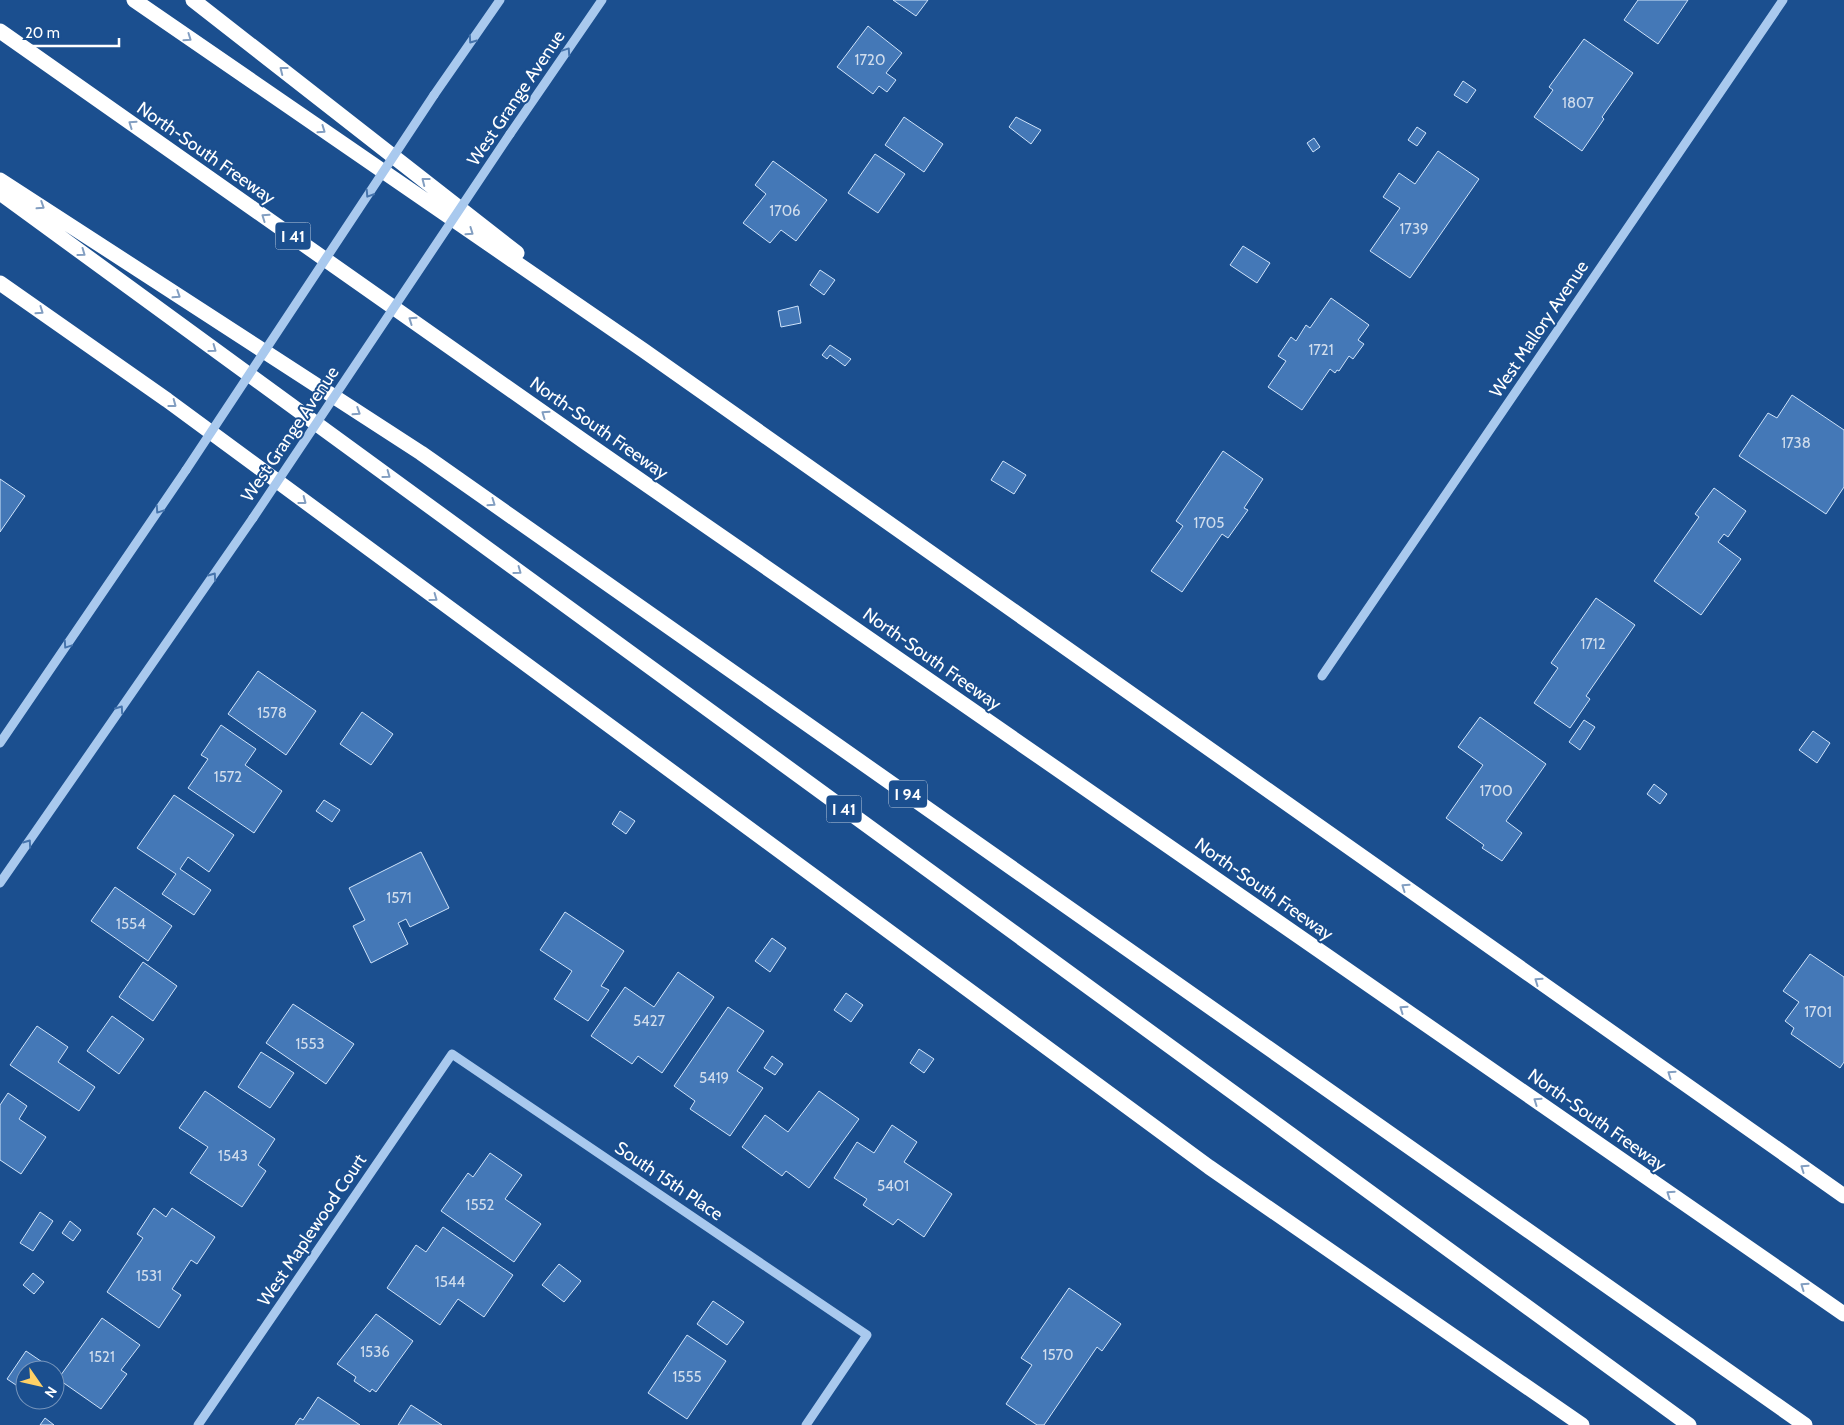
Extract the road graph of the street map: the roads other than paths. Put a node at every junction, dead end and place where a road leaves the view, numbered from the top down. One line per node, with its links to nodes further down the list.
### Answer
1 (134, 0): 10 (highway, one-way to 10)
2 (193, 0): 10 (highway, one-way to 2)
3 (500, 0): 12 (street, one-way to 12, bridge)
4 (602, 0): 13 (street, West Grange Avenue, one-way to 4, bridge)
5 (1783, 0): 11 (street, West Mallory Avenue)
6 (0, 31): 16 (highway, North-South Freeway / I 41, one-way to 6)
7 (0, 180): 21 (highway, I 94, one-way to 21)
8 (0, 193): 20 (highway, I 41, one-way to 20)
9 (0, 283): 19 (highway, one-way to 19)
10 (643, 350): 15 (highway, one-way to 10)
11 (1322, 676)
12 (0, 743)
13 (0, 883)
14 (452, 1054): 17 (street, West Maplewood Court); 18 (street, South 15th Place)
15 (1844, 1196)
16 (1844, 1314)
17 (198, 1425)
18 (806, 1425)
19 (1582, 1425)
20 (1689, 1425)
21 (1805, 1425)

